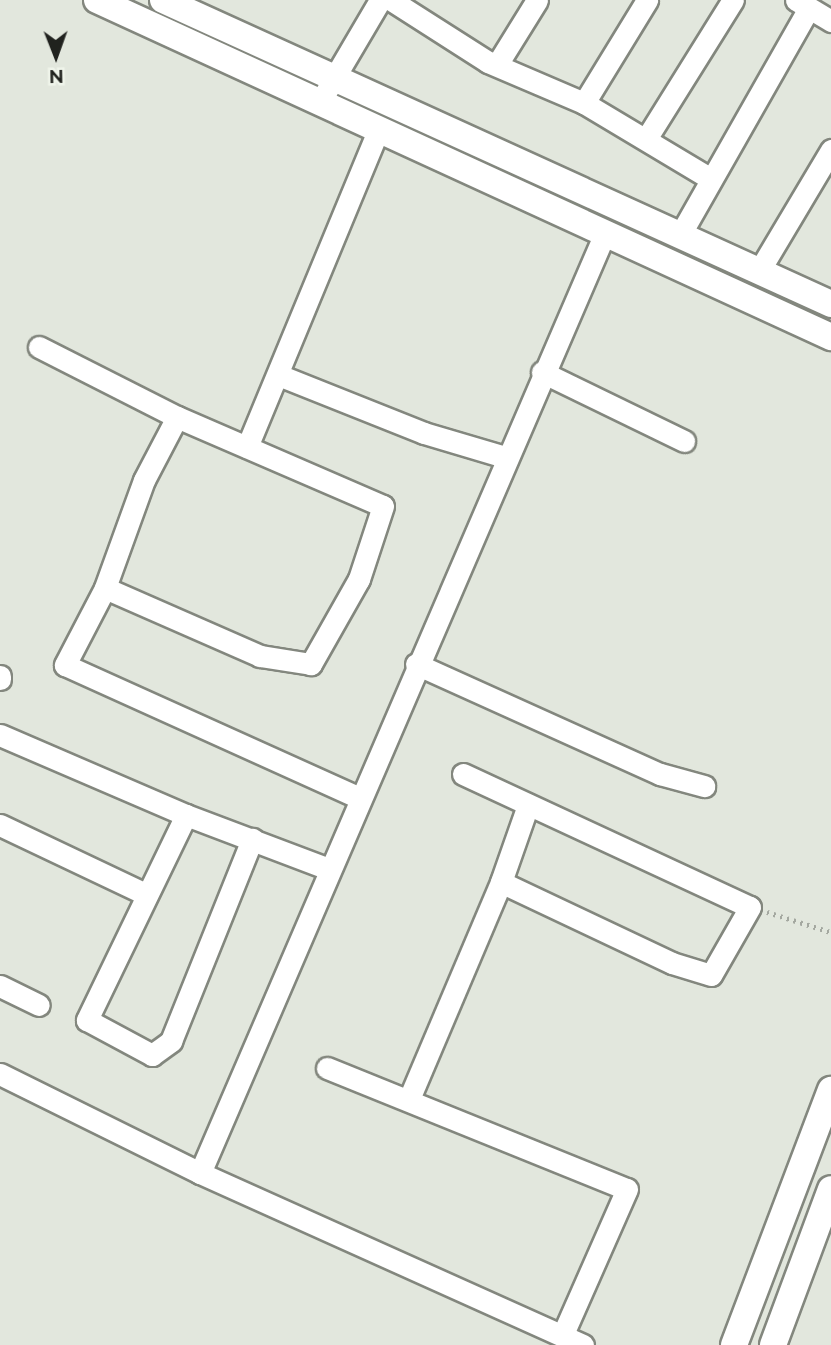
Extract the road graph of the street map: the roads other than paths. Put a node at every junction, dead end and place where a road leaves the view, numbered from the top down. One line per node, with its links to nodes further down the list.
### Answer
1 (97, 0): 12 (street)
2 (163, 0): 11 (street)
3 (380, 0): 11 (street)
4 (391, 0): 10 (street)
5 (537, 0): 10 (street)
6 (646, 0): 13 (street)
7 (733, 0): 15 (street)
8 (802, 4): 9 (street); 17 (street)
9 (831, 22)
10 (498, 62): 13 (street)
11 (334, 78): 12 (street); 19 (street)
12 (320, 102): 14 (street)
13 (584, 103): 15 (street)
14 (379, 129): 18 (street); 25 (street)
15 (646, 139): 17 (street)
16 (831, 150): 20 (street)
17 (711, 179): 19 (street)
18 (605, 233): 22 (street); 24 (street)
19 (680, 235): 20 (street)
20 (759, 271): 21 (street)
21 (831, 304)
22 (831, 337)
23 (39, 347): 26 (street)
24 (542, 372): 27 (street); 29 (street)
25 (281, 376): 28 (street); 29 (street)
26 (177, 417): 28 (street); 30 (street)
27 (684, 441)
28 (247, 447): 30 (street)
29 (505, 457): 31 (street)
30 (105, 588): 35 (street)
31 (416, 664): 34 (street); 35 (street)
32 (0, 735): 37 (street)
33 (463, 774): 36 (street)
34 (704, 786)
35 (359, 798): 40 (street)
36 (528, 805): 41 (street); 41 (street)
37 (186, 815): 39 (street); 42 (street)
38 (0, 825): 42 (street)
39 (252, 839): 40 (street); 42 (street)
40 (330, 869): 49 (street)
41 (501, 882): 48 (street)
42 (145, 894)
43 (0, 986): 44 (street)
44 (39, 1005)
45 (327, 1068): 48 (street)
46 (0, 1074): 49 (street)
47 (831, 1090): 53 (street)
48 (409, 1099): 51 (street)
49 (200, 1172): 51 (street)
50 (831, 1189): 54 (street)
51 (563, 1334): 52 (street)
52 (583, 1345)
53 (734, 1345)
54 (774, 1345)

